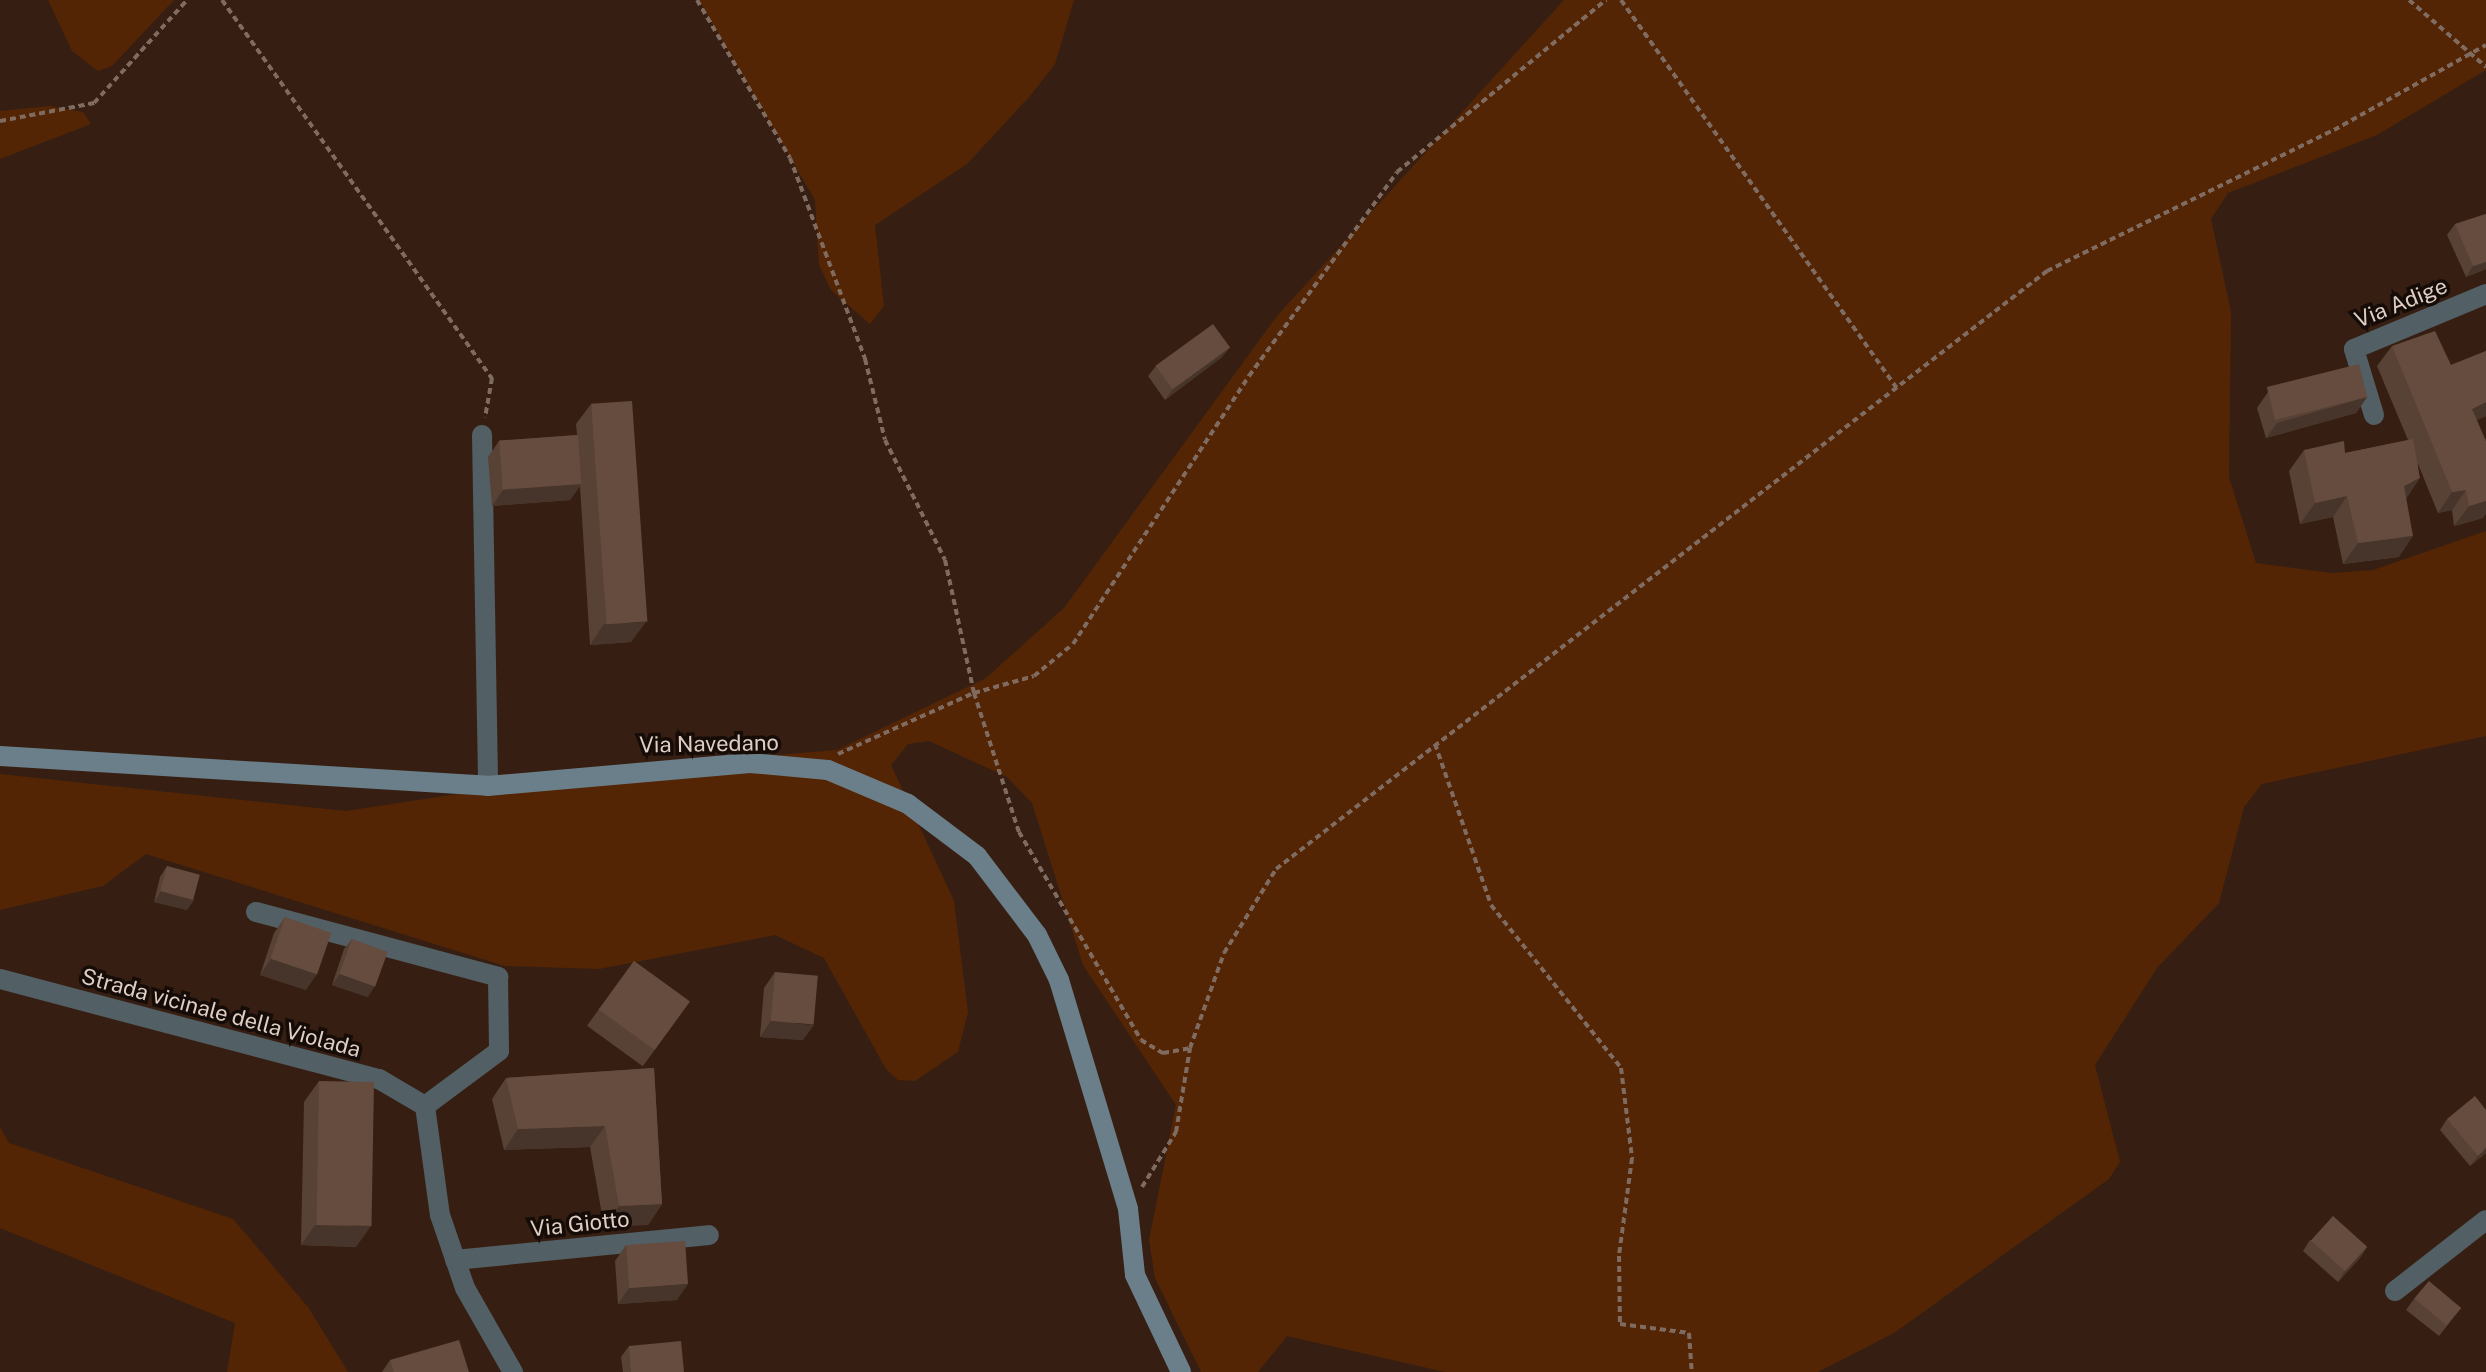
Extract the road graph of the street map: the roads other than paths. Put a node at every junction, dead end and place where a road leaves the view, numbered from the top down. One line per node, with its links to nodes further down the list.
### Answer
1 (2486, 294): 2 (street, Via Adige)
2 (2374, 415)
3 (482, 435): 5 (street)
4 (0, 756): 5 (street, Via Navedano)
5 (488, 786): 14 (street, Via Navedano)
6 (256, 912): 8 (street)
7 (0, 979): 8 (street, Strada vicinale della Violada)
8 (425, 1106): 11 (street)
9 (2486, 1220): 12 (street)
10 (709, 1235): 11 (street, Via Giotto)
11 (455, 1260): 13 (street)
12 (2395, 1291)
13 (513, 1372)
14 (1181, 1372)

